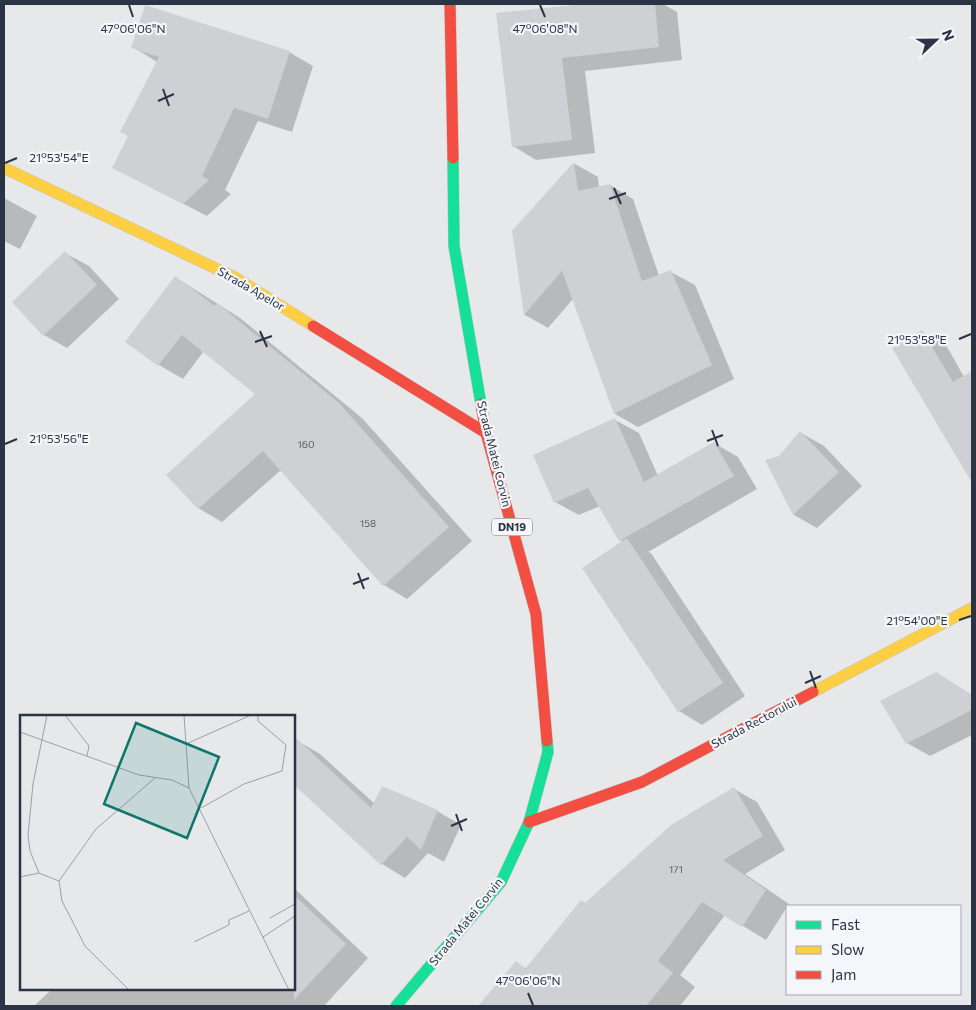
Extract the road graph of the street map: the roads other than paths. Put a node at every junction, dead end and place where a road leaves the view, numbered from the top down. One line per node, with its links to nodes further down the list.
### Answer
1 (450, 4): 3 (main road, Strada Matei Corvin / DN19)
2 (4, 168): 3 (main road, Strada Apelor)
3 (486, 433): 5 (main road, Strada Matei Corvin / DN19)
4 (972, 608): 5 (main road, Strada Rectorului)
5 (530, 822): 6 (main road, Strada Matei Corvin / DN19)
6 (396, 1006)

